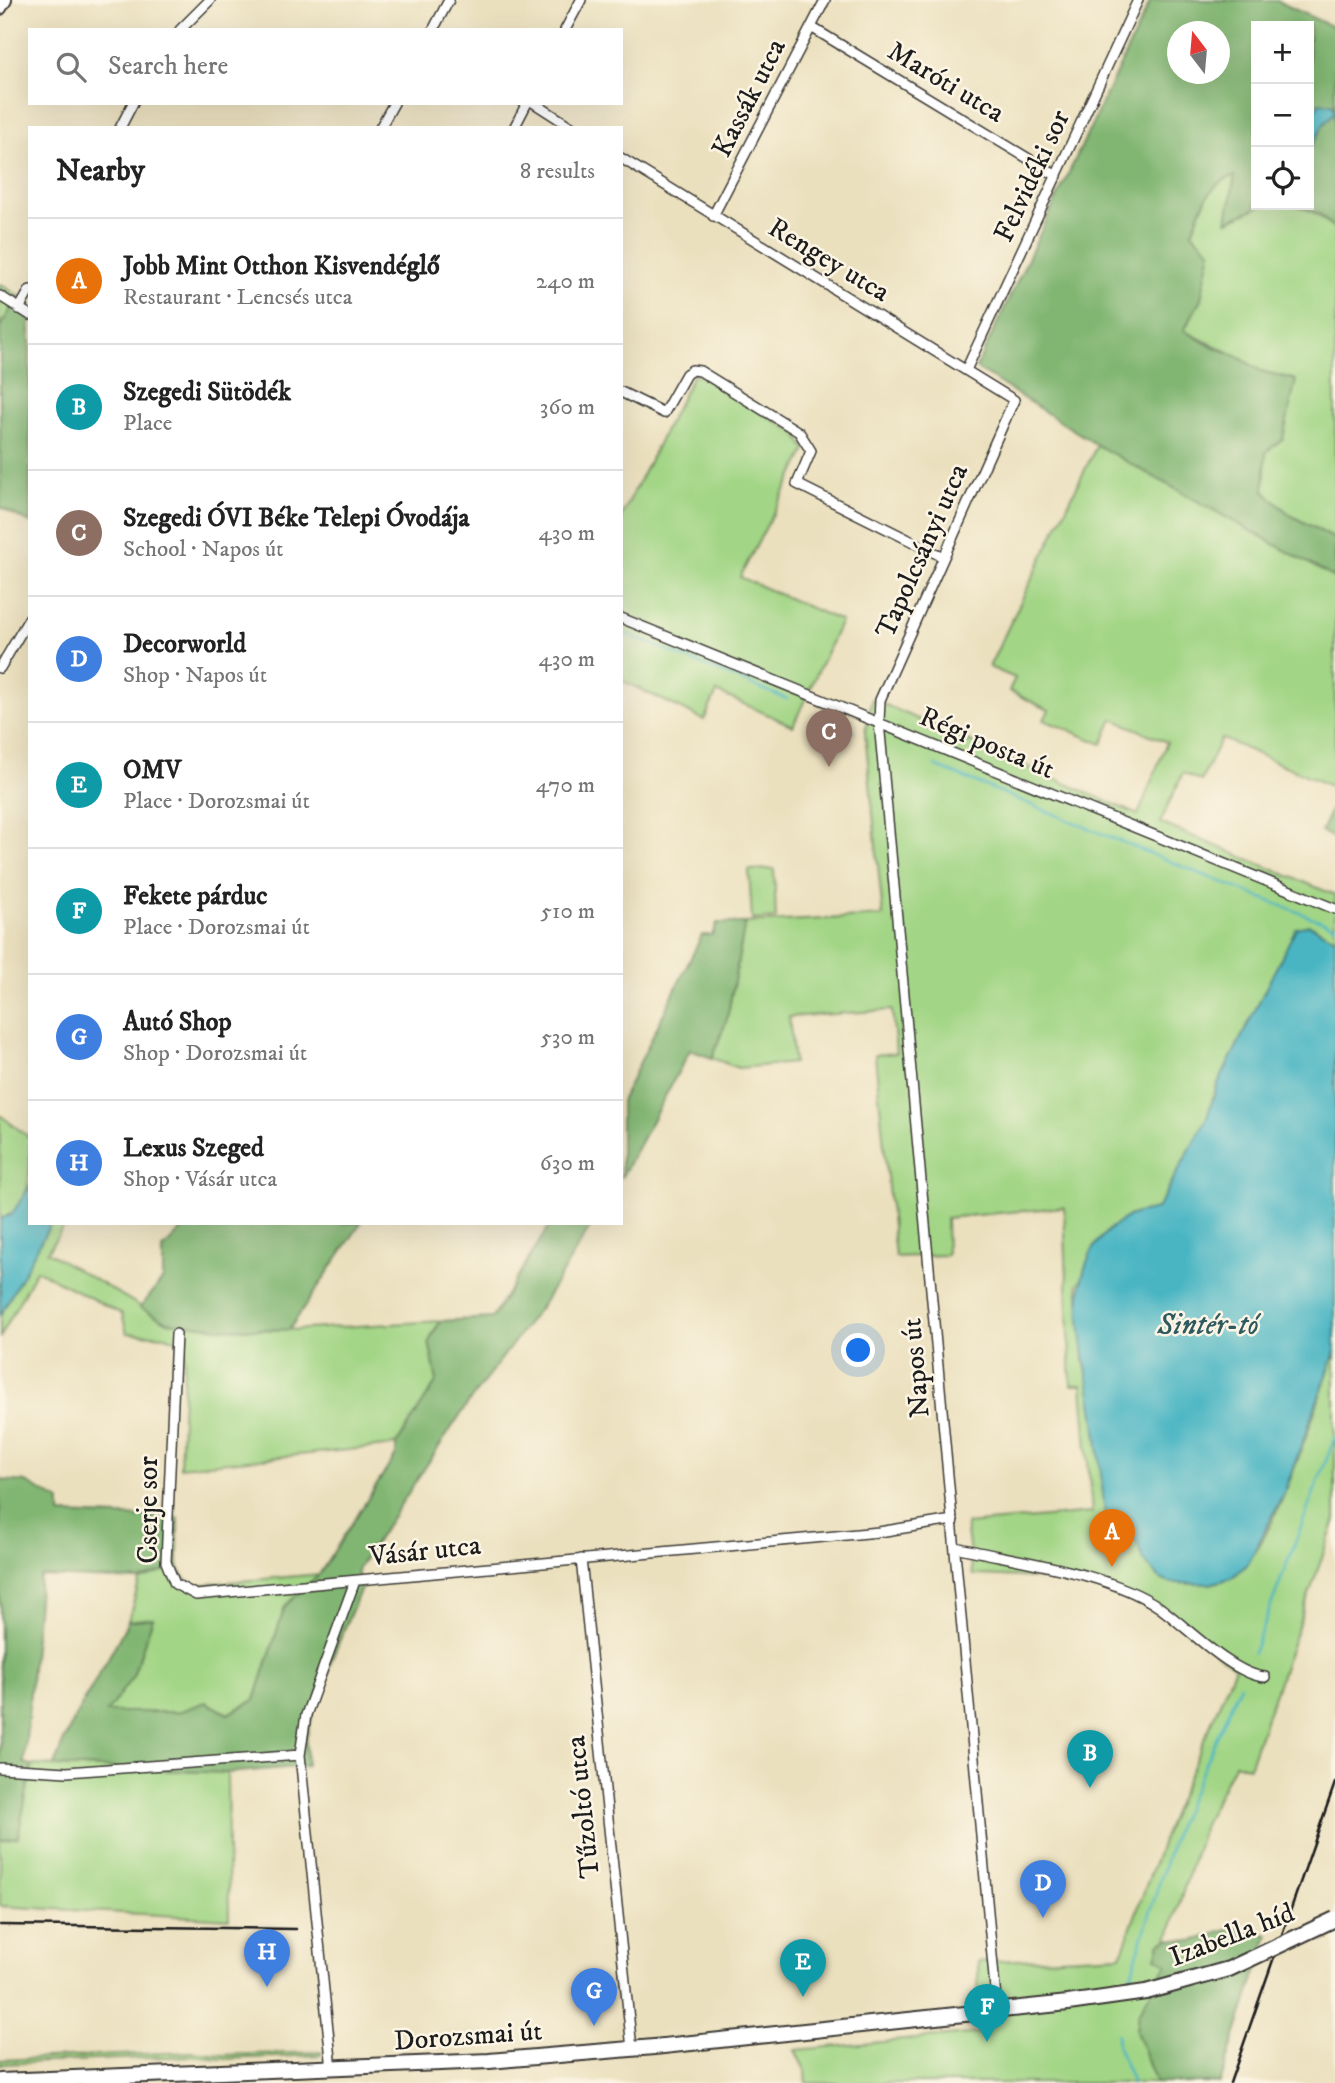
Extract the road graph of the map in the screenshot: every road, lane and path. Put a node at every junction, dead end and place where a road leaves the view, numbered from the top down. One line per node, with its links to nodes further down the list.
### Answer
1 (5, 0): 7 (street)
2 (210, 0): 9 (street)
3 (449, 0): 10 (street)
4 (581, 0): 11 (street)
5 (825, 0): 8 (street, Kassák utca)
6 (1138, 0): 21 (street, Felvidéki sor)
7 (0, 8)
8 (811, 27): 21 (street, Maróti utca); 22 (street, Kassák utca)
9 (182, 28)
10 (434, 28)
11 (566, 28)
12 (132, 105): 16 (street)
13 (393, 105): 17 (street)
14 (526, 105): 18 (street)
15 (537, 105): 19 (street)
16 (121, 126)
17 (381, 126)
18 (515, 126)
19 (570, 126)
20 (623, 159): 22 (street, Rengey utca)
21 (1058, 176): 27 (street, Felvidéki sor)
22 (713, 216): 27 (street, Rengey utca)
23 (28, 293): 25 (street)
24 (0, 296): 25 (street)
25 (19, 309): 26 (street)
26 (28, 314)
27 (966, 370): 29 (street, Rengey utca)
28 (623, 393): 30 (street)
29 (1014, 400): 30 (street, Tapolcsányi utca)
30 (943, 557): 34 (street, Tapolcsányi utca)
31 (623, 619): 34 (street, Régi posta út)
32 (28, 620): 33 (street)
33 (0, 668)
34 (879, 722): 35 (street, Régi posta út); 37 (street, Napos út)
35 (1335, 909)
36 (176, 1334): 40 (street, Cserje sor)
37 (953, 1520): 38 (street, Napos út); 39 (street, Vásár utca)
38 (955, 1547): 41 (street); 46 (street, Napos út)
39 (581, 1559): 40 (street, Vásár utca); 47 (street, Tűzoltó utca)
40 (355, 1581): 42 (street, Vásár utca)
41 (1260, 1677)
42 (300, 1755): 43 (street); 48 (street, Vásár utca)
43 (0, 1768)
44 (1335, 1919): 45 (main road, Izabella híd, bridge)
45 (1146, 1992): 46 (main road, Dorozsmai út)
46 (997, 2010): 47 (main road, Dorozsmai út)
47 (632, 2049): 48 (main road, Dorozsmai út)
48 (332, 2069): 49 (main road, Dorozsmai út)
49 (0, 2081)

